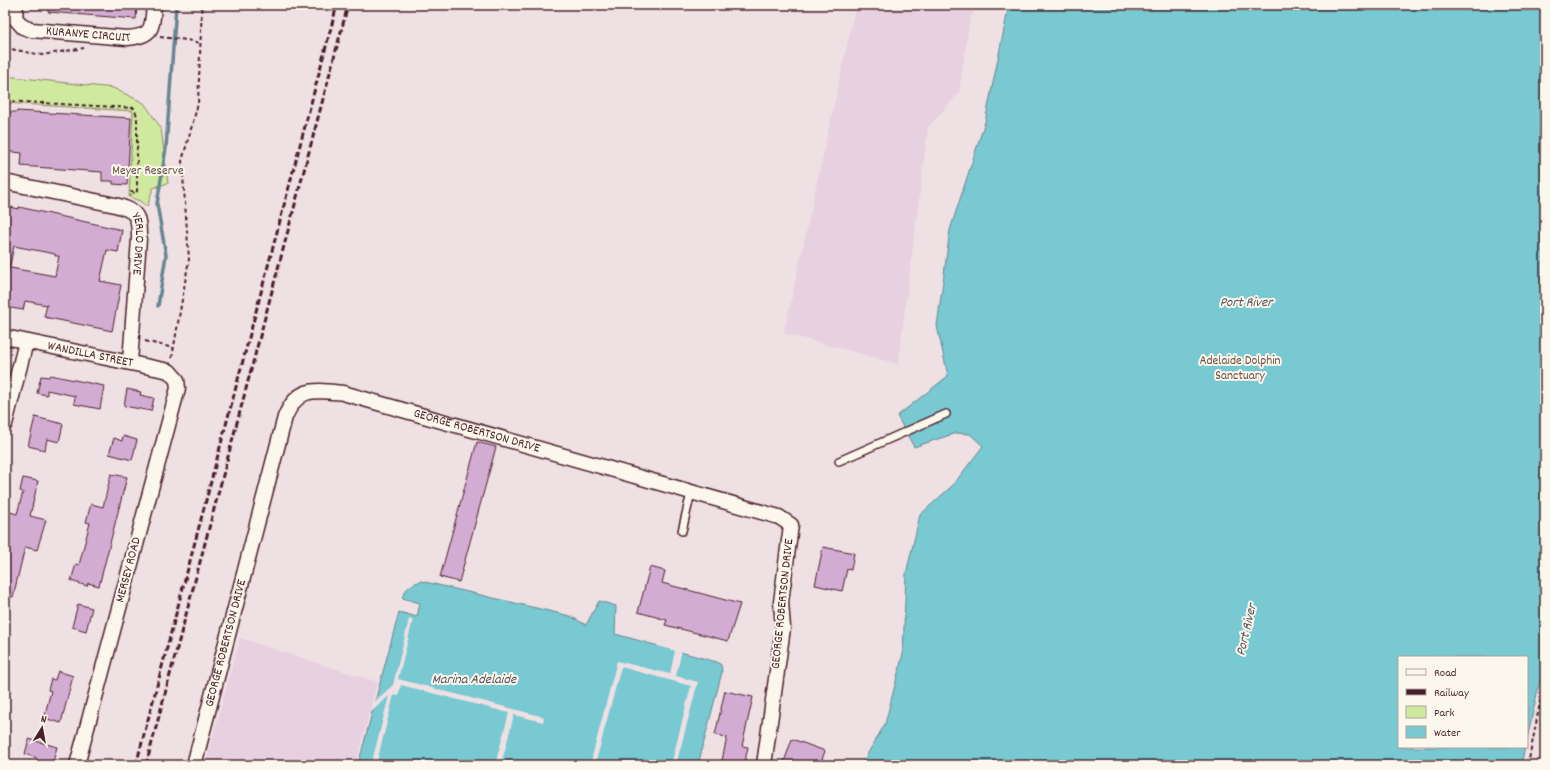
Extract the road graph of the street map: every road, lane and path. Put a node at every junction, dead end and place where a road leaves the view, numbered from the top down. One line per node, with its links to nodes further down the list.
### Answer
1 (16, 5): 2 (street, KURANYE CIRCUIT)
2 (154, 5)
3 (202, 5): 5 (path)
4 (162, 36): 5 (path)
5 (200, 43): 12 (path)
6 (5, 101): 8 (path)
7 (5, 182): 13 (street, YERLO DRIVE)
8 (131, 196)
9 (5, 337): 11 (street, WANDILLA STREET)
10 (142, 340): 12 (path)
11 (26, 342): 13 (street, WANDILLA STREET); 16 (street)
12 (173, 348): 14 (path)
13 (130, 362): 14 (street, WANDILLA STREET)
14 (172, 373): 21 (street, MERSEY ROAD)
15 (946, 414): 17 (lane)
16 (5, 424)
17 (839, 461)
18 (691, 493): 19 (lane); 22 (street, GEORGE ROBERTSON DRIVE); 23 (street, GEORGE ROBERTSON DRIVE)
19 (682, 531)
20 (1545, 677): 24 (path)
21 (77, 765)
22 (194, 765)
23 (764, 765)
24 (1528, 765)

